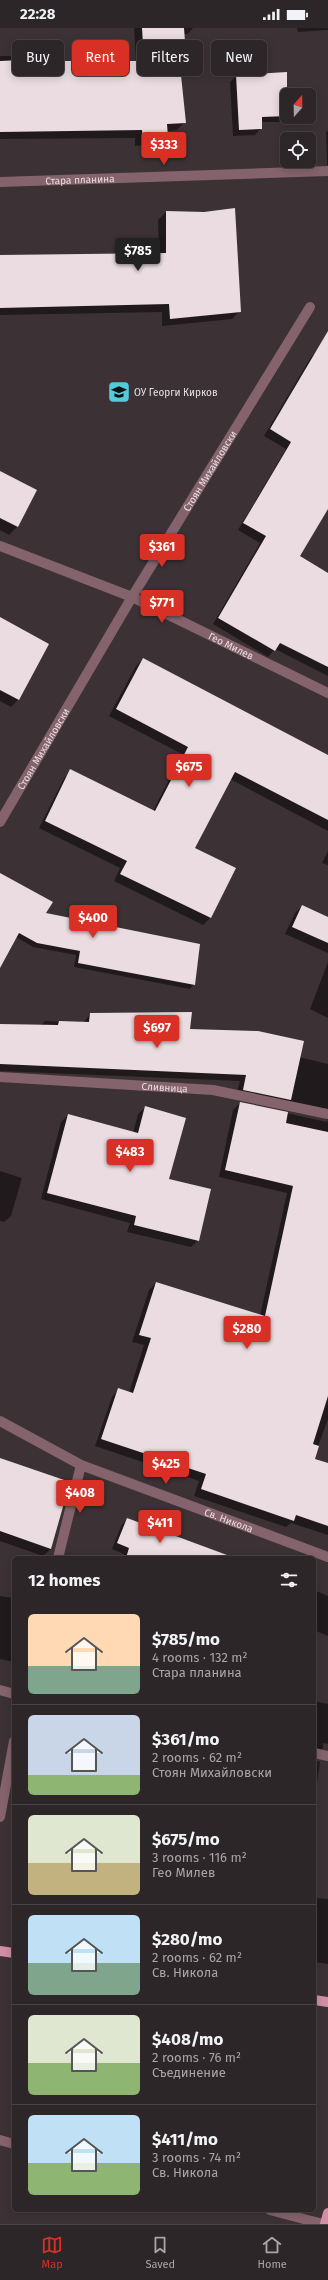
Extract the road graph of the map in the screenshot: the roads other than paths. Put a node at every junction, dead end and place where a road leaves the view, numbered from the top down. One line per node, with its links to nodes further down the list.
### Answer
1 (328, 172): 2 (street, Стара планина)
2 (0, 182)
3 (310, 307): 5 (street, Стоян Михайловски)
4 (0, 546): 5 (street, Гео Милев)
5 (132, 597): 6 (street, Гео Милев); 7 (street, Стоян Михайловски)
6 (328, 693)
7 (0, 822)
8 (0, 1077): 9 (street, Сливница)
9 (328, 1114)
10 (0, 1420): 11 (street, Св. Никола)
11 (81, 1465): 12 (street); 13 (street, Св. Никола)
12 (58, 1556)
13 (328, 1557)
14 (0, 1690): 15 (street)
15 (12, 1693)
16 (12, 1752): 19 (street)
17 (316, 1753): 18 (street)
18 (328, 1756)
19 (0, 1817)
20 (0, 1951): 21 (main road)
21 (12, 1953)
22 (316, 2000): 23 (main road)
23 (328, 2002)
24 (0, 2140): 25 (street)
25 (12, 2143)
26 (278, 2212): 28 (street)
27 (328, 2213): 28 (main road)
28 (324, 2224)

